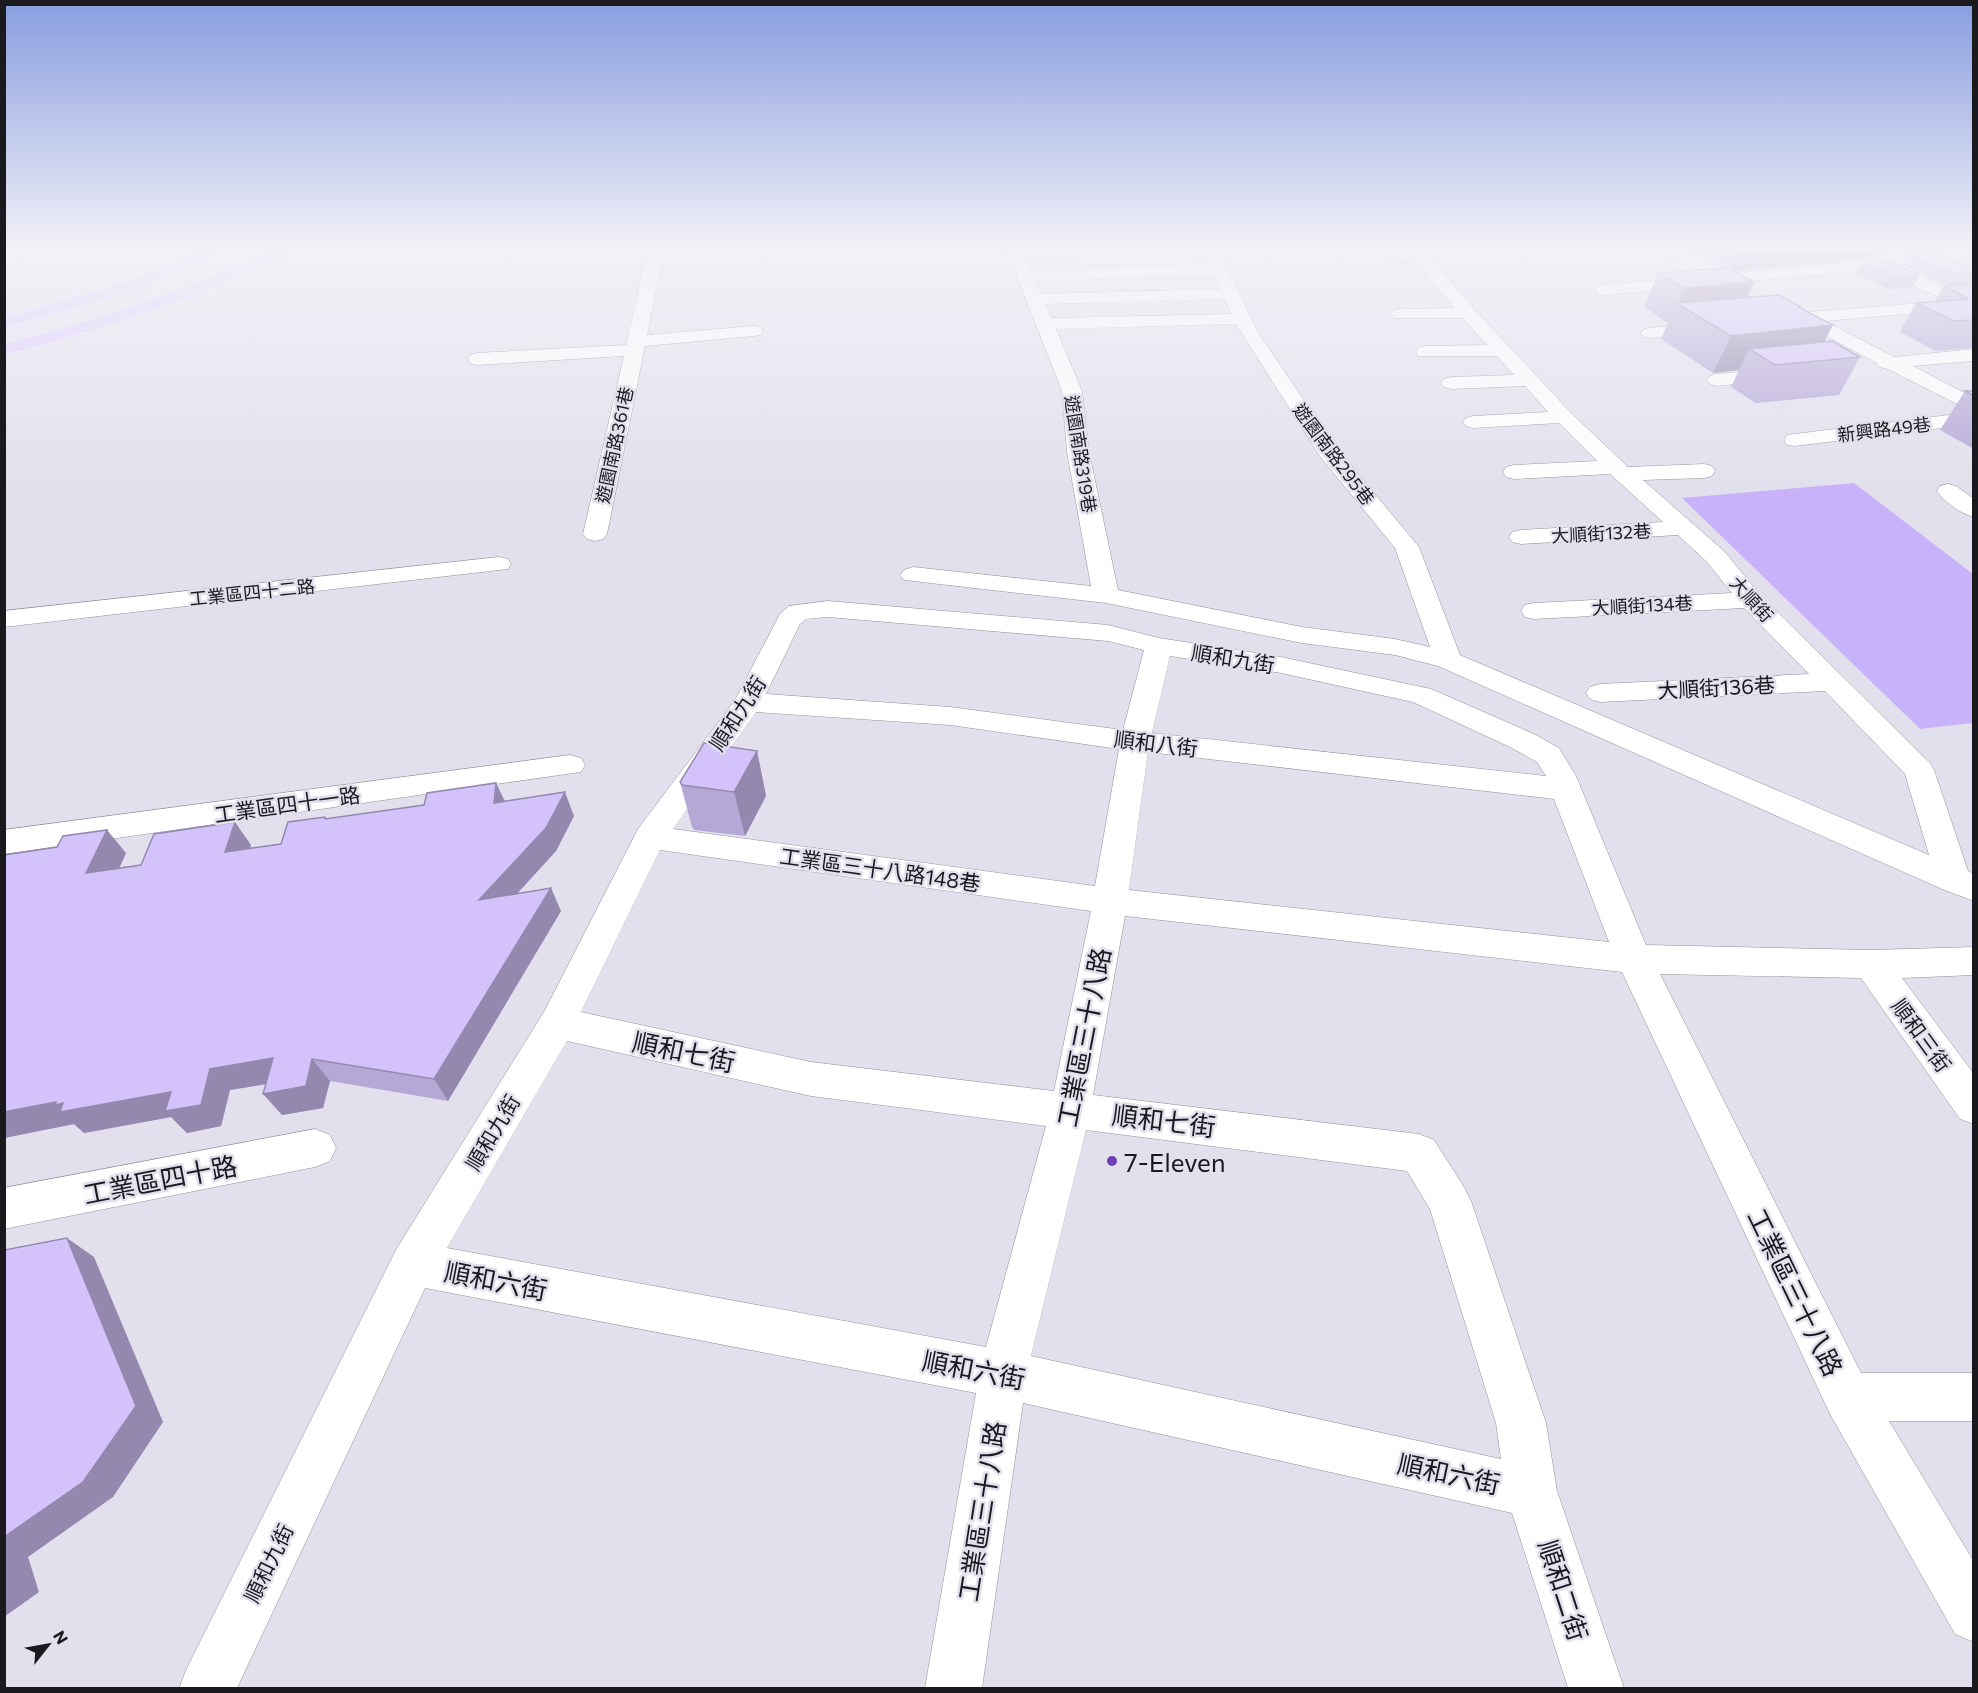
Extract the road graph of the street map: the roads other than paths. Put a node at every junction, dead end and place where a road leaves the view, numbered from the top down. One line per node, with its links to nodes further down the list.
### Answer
1 (46, 330): 11 (main road)
2 (77, 330): 13 (main road)
3 (639, 330): 12 (street, 遊園南路361巷)
4 (1048, 330): 39 (street, 遊園南路319巷)
5 (1249, 330): 44 (street, 遊園南路295巷)
6 (1484, 330): 14 (street, 大順街)
7 (1680, 330): 10 (street)
8 (1827, 330): 18 (street)
9 (754, 331): 12 (street)
10 (1650, 333)
11 (4, 343)
12 (636, 345): 17 (street); 35 (street, 遊園南路361巷)
13 (4, 350)
14 (1501, 350): 15 (street); 21 (street, 大順街)
15 (1425, 352)
16 (1974, 355): 18 (street)
17 (477, 358)
18 (1888, 363): 19 (street); 24 (street)
19 (1854, 366)
20 (1797, 372): 22 (street)
21 (1531, 380): 23 (street); 25 (street, 大順街)
22 (1718, 380)
23 (1451, 383)
24 (1974, 406)
25 (1564, 417): 27 (street); 30 (street, 大順街)
26 (1974, 418): 28 (street, 新興路49巷)
27 (1473, 422)
28 (1795, 440)
29 (1514, 471): 30 (street)
30 (1619, 471): 31 (street); 34 (street, 大順街)
31 (1704, 471)
32 (1974, 487): 33 (street)
33 (1974, 510)
34 (1681, 528): 36 (street, 大順街132巷); 40 (street, 大順街)
35 (595, 534)
36 (1521, 537)
37 (499, 564): 42 (street, 工業區四十二路)
38 (913, 575): 39 (street)
39 (1106, 595): 44 (street)
40 (1751, 600): 41 (street, 大順街134巷); 45 (street, 大順街)
41 (1534, 611)
42 (4, 619)
43 (1159, 646): 47 (street, 順和九街); 48 (street, 工業區三十八路); 50 (street, 順和九街)
44 (1448, 660): 53 (street)
45 (1833, 682): 46 (street, 大順街136巷); 53 (street, 大順街)
46 (1600, 693)
47 (748, 702): 48 (street, 順和八街); 51 (street, 順和九街)
48 (1135, 741): 50 (street, 順和八街); 54 (street, 工業區三十八路)
49 (570, 765): 52 (street, 工業區四十一路)
50 (1564, 789): 55 (street, 順和九街)
51 (650, 837): 54 (street, 工業區三十八路148巷); 58 (street, 順和九街)
52 (4, 842)
53 (1964, 884)
54 (1110, 901): 55 (street); 60 (street, 工業區三十八路)
55 (1634, 959): 57 (street); 65 (street, 工業區三十八路)
56 (1974, 961): 57 (street)
57 (1871, 964): 59 (street, 順和三街)
58 (557, 1023): 60 (street, 順和七街); 63 (street, 順和九街)
59 (1974, 1106)
60 (1071, 1108): 64 (street, 工業區三十八路); 67 (street, 順和七街)
61 (315, 1148): 62 (street, 工業區四十路)
62 (4, 1209)
63 (413, 1264): 64 (street, 順和六街); 69 (street, 順和九街)
64 (1002, 1374): 67 (street, 順和六街); 70 (street, 工業區三十八路)
65 (1847, 1397): 66 (street); 68 (street, 工業區三十八路)
66 (1974, 1397)
67 (1531, 1491): 71 (street, 順和二街)
68 (1974, 1615)
69 (207, 1689)
70 (953, 1689)
71 (1596, 1689)

